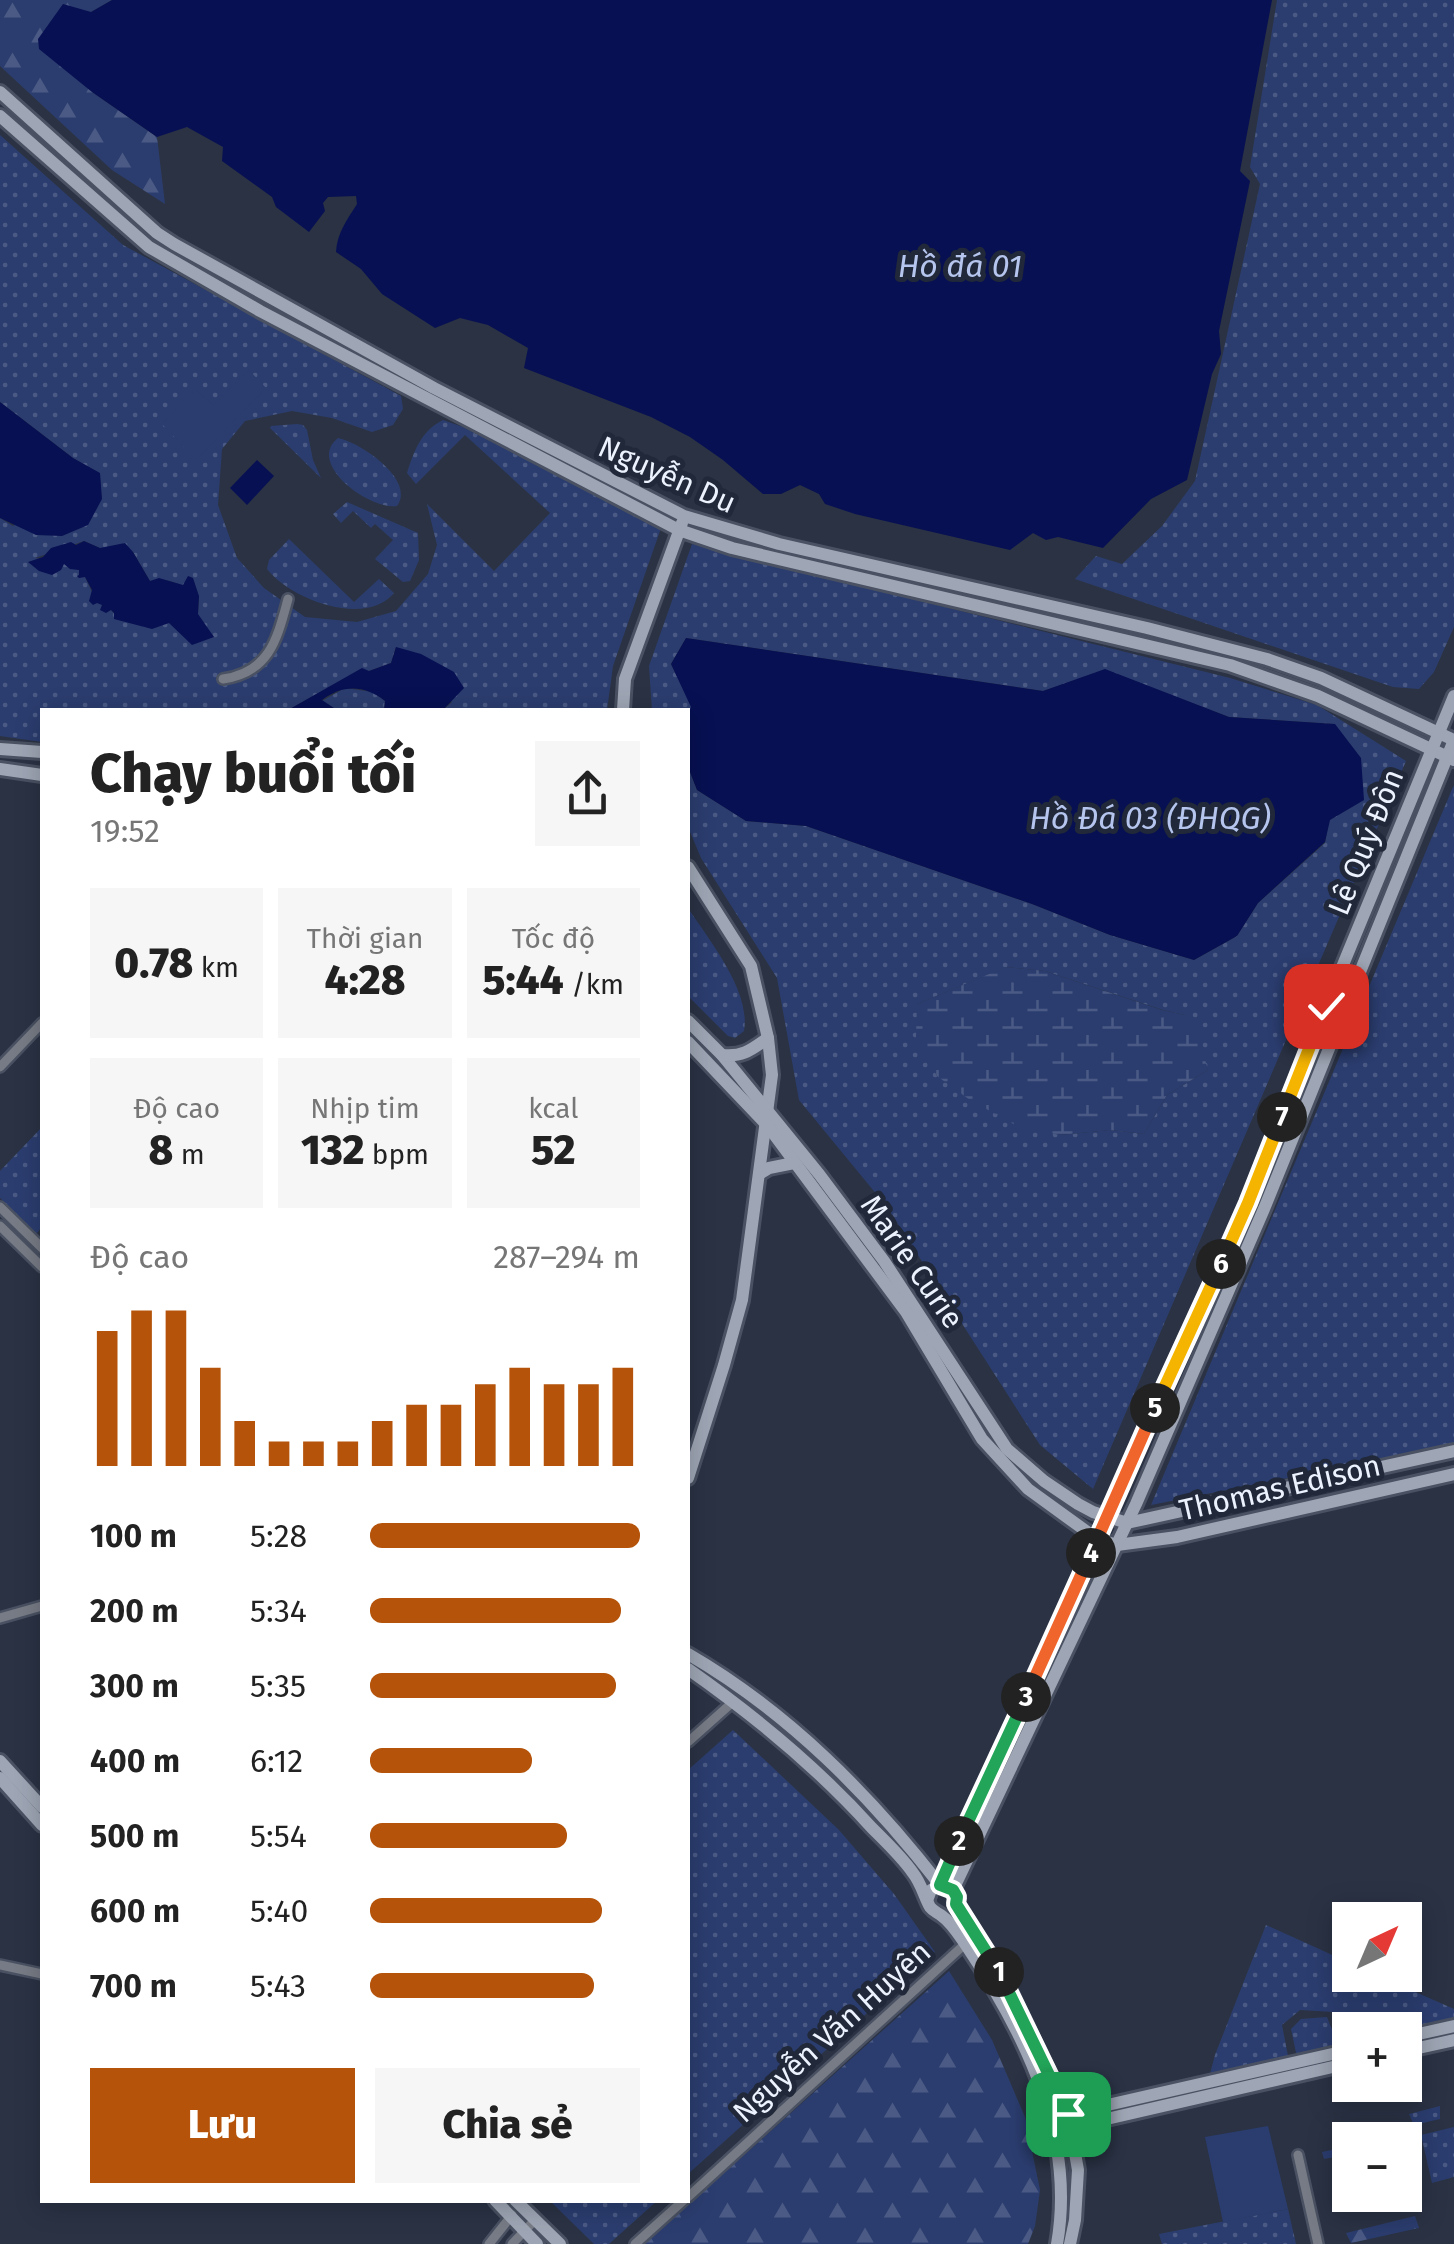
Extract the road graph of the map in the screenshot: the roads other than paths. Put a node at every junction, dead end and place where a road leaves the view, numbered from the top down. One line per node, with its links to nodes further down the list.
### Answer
1 (0, 92): 3 (street, Nguyễn Du)
2 (0, 116): 4 (street, Nguyễn Du)
3 (156, 233): 4 (street); 5 (street, Nguyễn Du)
4 (148, 247): 5 (street, Nguyễn Du)
5 (682, 523): 9 (street); 10 (street, Nguyễn Du); 14 (street, Nguyễn Du)
6 (288, 599): 7 (street)
7 (222, 680)
8 (1454, 696): 10 (street, Lê Quý Đôn)
9 (622, 708)
10 (1438, 733): 11 (street, Nguyễn Du); 14 (street, Lê Quý Đôn)
11 (1454, 740): 16 (street, Lê Quý Đôn)
12 (0, 749): 13 (street)
13 (16, 750): 15 (street); 17 (street)
14 (1430, 750): 16 (street, Nguyễn Du); 20 (street, Lê Quý Đôn)
15 (40, 752)
16 (1450, 759): 21 (street, Lê Quý Đôn)
17 (0, 770): 18 (street)
18 (40, 775)
19 (690, 871): 24 (street)
20 (1326, 1006): 21 (street); 28 (street, Lê Quý Đôn)
21 (1344, 1011): 30 (street, Lê Quý Đôn)
22 (690, 1023): 26 (street, Marie Curie)
23 (40, 1025): 27 (street)
24 (768, 1038): 26 (street); 29 (street)
25 (690, 1044): 29 (street, Marie Curie)
26 (722, 1055): 29 (street, Marie Curie)
27 (0, 1067)
28 (1283, 1115): 30 (street); 33 (street, Lê Quý Đôn)
29 (768, 1118): 31 (street, Marie Curie); 32 (street); 44 (street, Marie Curie)
30 (1300, 1121): 35 (street, Lê Quý Đôn)
31 (794, 1163): 32 (street); 46 (street, Marie Curie)
32 (759, 1174): 40 (street)
33 (1248, 1203): 35 (street); 44 (street, Lê Quý Đôn)
34 (0, 1207): 37 (street)
35 (1264, 1209): 45 (street, Lê Quý Đôn)
36 (0, 1226): 38 (street)
37 (40, 1246)
38 (40, 1266)
39 (1454, 1452): 42 (street, Thomas Edison)
40 (690, 1467)
41 (1454, 1474): 43 (street, Thomas Edison)
42 (1285, 1489): 43 (street); 45 (street, Thomas Edison)
43 (1291, 1511): 47 (street, Thomas Edison)
44 (1106, 1517): 45 (street, Marie Curie); 46 (street, Lê Quý Đôn)
45 (1128, 1523): 47 (street, Lê Quý Đôn)
46 (1097, 1539): 47 (street, Marie Curie); 50 (street, Lê Quý Đôn)
47 (1116, 1546): 51 (street, Lê Quý Đôn)
48 (40, 1607): 49 (street)
49 (0, 1618)
50 (1058, 1629): 51 (street); 60 (street, Lê Quý Đôn)
51 (1074, 1636): 60 (street, Lê Quý Đôn)
52 (690, 1655): 60 (street)
53 (690, 1670): 54 (street)
54 (734, 1702): 55 (street); 61 (street)
55 (690, 1740)
56 (0, 1761): 58 (street)
57 (0, 1778): 59 (street)
58 (40, 1804)
59 (40, 1823)
60 (946, 1887): 61 (street); 62 (street)
61 (928, 1898): 63 (street)
62 (956, 1904): 63 (street); 74 (street)
63 (940, 1914): 64 (street)
64 (966, 1944): 76 (street, Nguyễn Văn Huyên); 85 (street)
65 (0, 1965): 66 (street)
66 (40, 1974)
67 (1454, 2026): 68 (street)
68 (1422, 2033)
69 (1454, 2040): 70 (street)
70 (1422, 2047)
71 (1332, 2059): 72 (street)
72 (1326, 2062): 73 (street); 74 (street)
73 (1332, 2062)
74 (1070, 2121): 86 (street)
75 (1298, 2155): 87 (street)
76 (690, 2194)
77 (681, 2203): 84 (street, Nguyễn Văn Huyên)
78 (515, 2207): 79 (street); 80 (street)
79 (529, 2226): 81 (street); 82 (street); 83 (street)
80 (489, 2244)
81 (512, 2244)
82 (537, 2244)
83 (560, 2244)
84 (636, 2244)
85 (1057, 2244)
86 (1070, 2244)
87 (1318, 2244)

